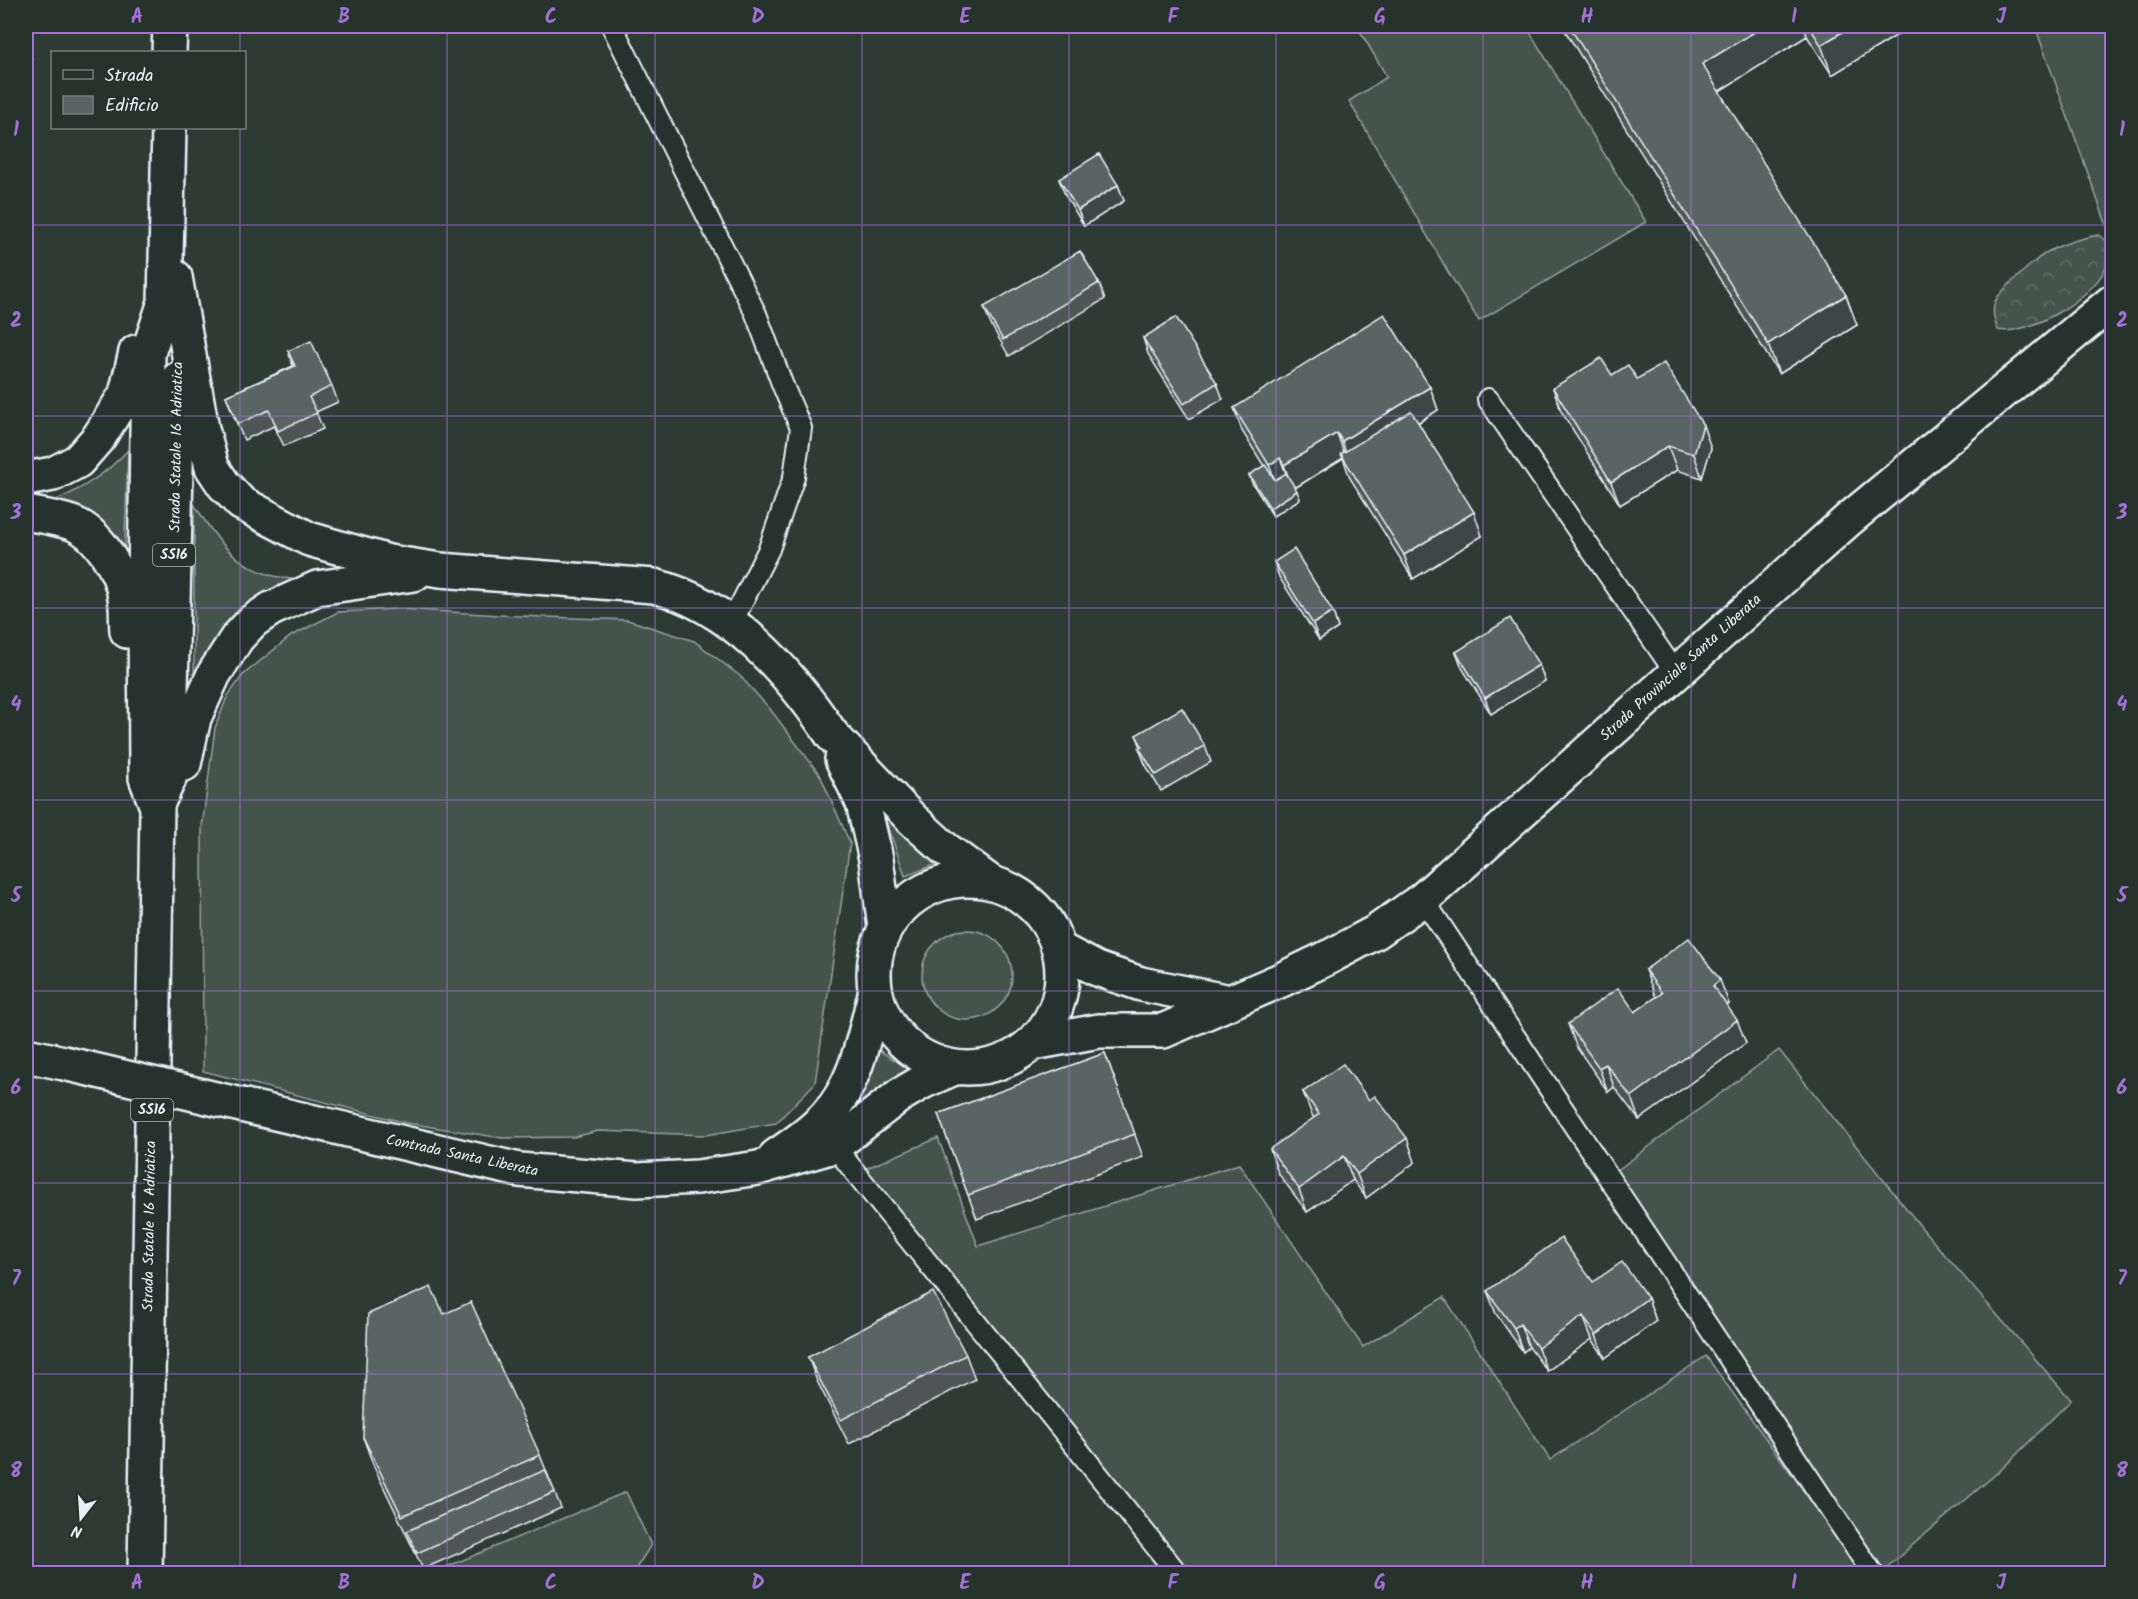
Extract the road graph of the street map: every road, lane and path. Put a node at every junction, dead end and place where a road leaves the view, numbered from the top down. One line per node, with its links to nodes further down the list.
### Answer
1 (170, 26): 3 (main road)
2 (612, 26): 11 (lane)
3 (169, 51)
4 (168, 129): 5 (main road, Strada Statale 16 Adriatica / SS16)
5 (167, 231): 8 (main road); 10 (main road); 16 (main road, Strada Statale 16 Adriatica / SS16)
6 (2112, 302): 12 (main road, Strada Provinciale Santa Liberata)
7 (1488, 399): 12 (lane)
8 (26, 479)
9 (26, 513): 16 (main road)
10 (440, 570): 11 (main road); 16 (main road)
11 (732, 622): 13 (main road)
12 (1675, 672): 15 (main road, Strada Provinciale Santa Liberata)
13 (832, 735): 14 (main road); 17 (main road)
14 (990, 882): 17 (main road); 18 (main road)
15 (1423, 899): 20 (main road, Strada Provinciale Santa Liberata); 28 (lane)
16 (154, 900): 26 (main road, Strada Statale 16 Adriatica / SS16)
17 (885, 927): 19 (main road)
18 (1059, 949): 20 (main road); 21 (main road)
19 (875, 995): 23 (main road); 25 (main road)
20 (1230, 1002): 21 (main road, Strada Provinciale Santa Liberata)
21 (1032, 1043): 23 (main road)
22 (26, 1055): 25 (main road, Contrada Santa Liberata, bridge)
23 (954, 1068): 24 (main road)
24 (834, 1146): 25 (main road, Contrada Santa Liberata); 27 (lane)
25 (758, 1168)
26 (145, 1574)
27 (1178, 1574)
28 (1873, 1574)

